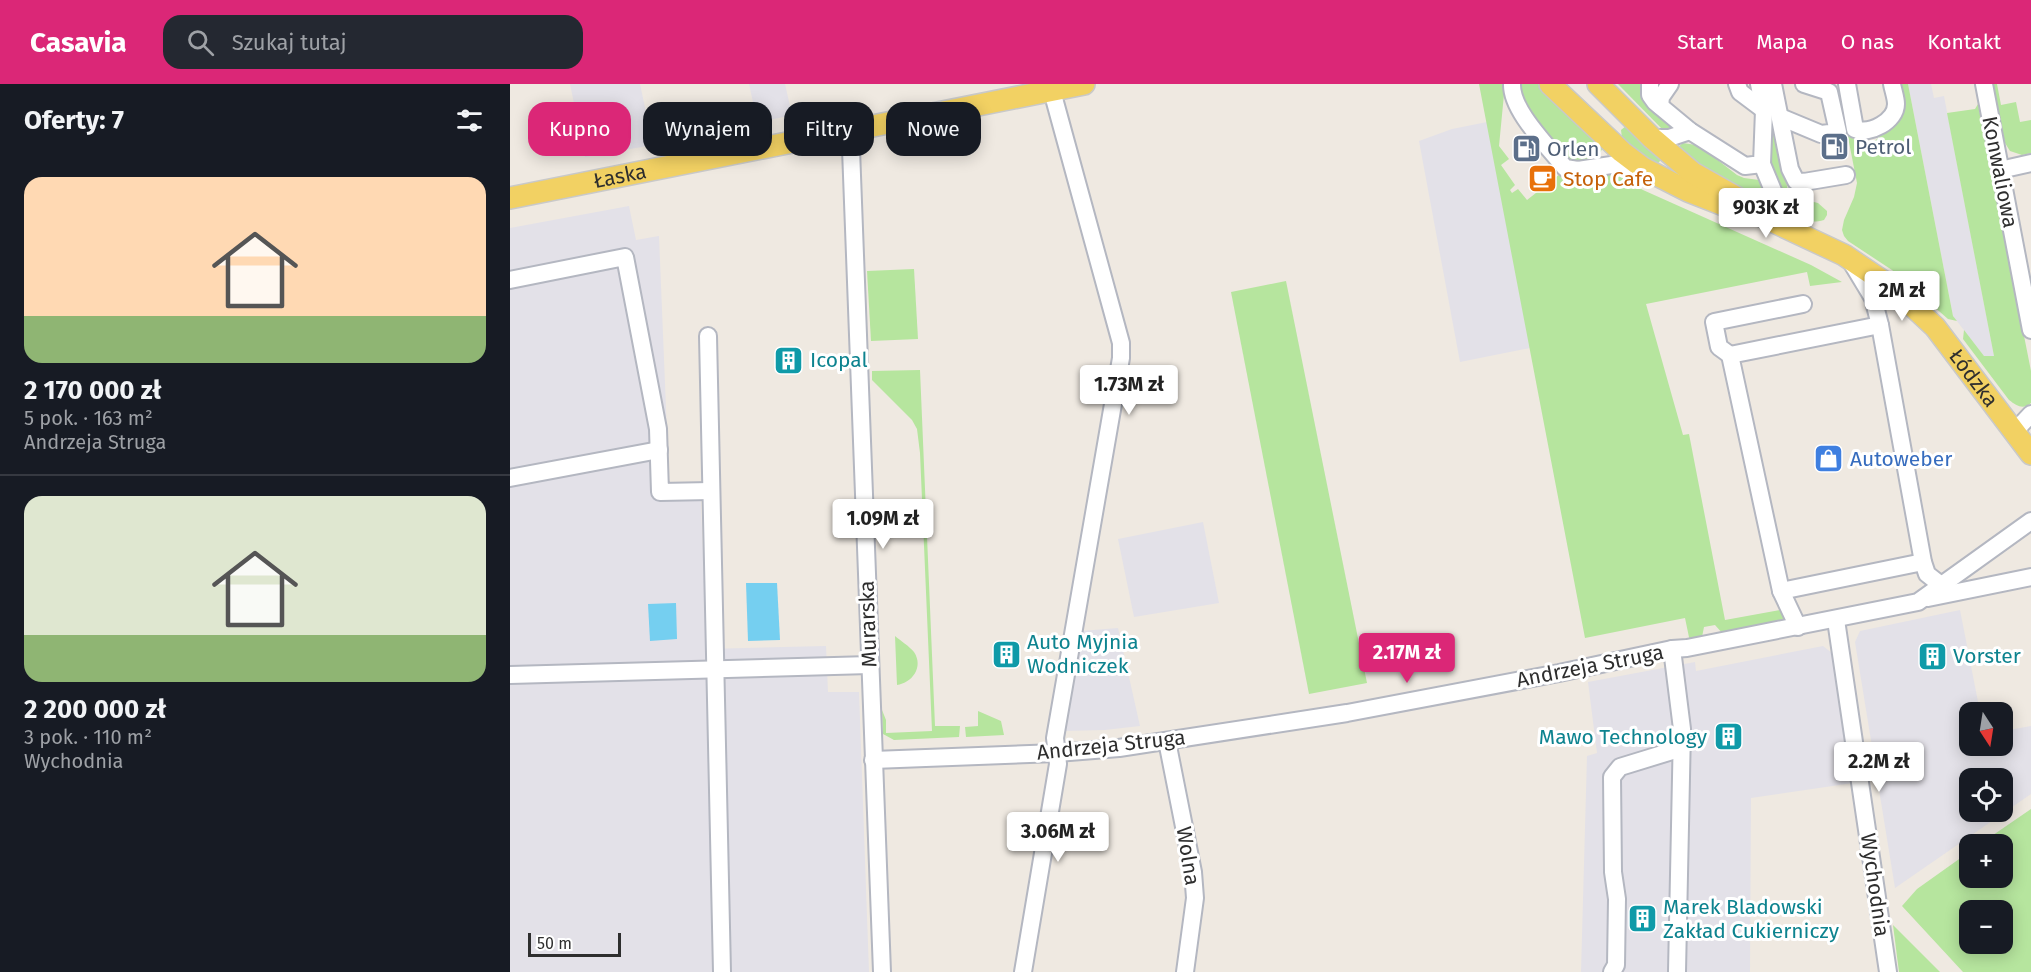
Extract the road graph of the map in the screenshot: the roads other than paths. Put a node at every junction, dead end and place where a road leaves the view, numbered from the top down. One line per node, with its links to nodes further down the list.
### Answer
1 (1084, 84): 14 (main road, Łaska)
2 (1512, 84): 24 (street)
3 (1550, 84): 24 (main road, Łódzka)
4 (1598, 84): 19 (main road, Łódzka)
5 (1650, 84): 15 (street)
6 (1670, 84): 15 (street)
7 (1737, 84): 16 (street)
8 (1759, 84): 16 (street)
9 (1773, 84): 16 (street)
10 (1804, 84): 16 (street)
11 (1847, 84): 12 (street)
12 (1892, 84)
13 (1984, 84): 25 (street, Konwaliowa)
14 (1052, 91): 17 (main road, Łaska); 58 (street)
15 (1660, 106): 18 (street)
16 (1772, 113): 23 (street); 26 (street)
17 (874, 126)
18 (1690, 131): 19 (street); 23 (street)
19 (1652, 138): 28 (main road, Łódzka)
20 (784, 144): 27 (main road, Łaska)
21 (851, 156): 53 (street, Murarska)
22 (2031, 163): 25 (street)
23 (1762, 164): 29 (street)
24 (1643, 168): 28 (main road, Łódzka)
25 (2000, 170): 30 (street, Konwaliowa)
26 (1846, 175)
27 (510, 198)
28 (1757, 214): 29 (main road, Łódzka)
29 (1790, 229): 31 (main road, Łódzka)
30 (2023, 250): 35 (street, Konwaliowa)
31 (1850, 259): 34 (street); 39 (main road, Łódzka)
32 (510, 280): 40 (street)
33 (1803, 304): 37 (street)
34 (1880, 325): 37 (street); 45 (street)
35 (2031, 330)
36 (708, 336): 43 (street)
37 (1730, 356): 48 (street)
38 (2031, 414): 39 (street)
39 (2014, 432): 41 (main road, Łódzka)
40 (659, 450): 42 (street); 43 (street)
41 (2031, 454)
42 (510, 478)
43 (711, 491): 54 (street)
44 (2031, 521): 47 (street, Andrzeja Struga)
45 (1923, 562): 47 (street); 48 (street)
46 (2031, 577): 49 (street)
47 (1941, 585): 49 (street, Andrzeja Struga)
48 (1781, 591): 51 (street)
49 (1924, 599): 50 (street, Andrzeja Struga)
50 (1836, 620): 51 (street, Andrzeja Struga); 66 (street, Wychodnia)
51 (1798, 627): 52 (street, Andrzeja Struga)
52 (1671, 649): 56 (street, Andrzeja Struga); 57 (street)
53 (870, 665): 54 (street); 59 (street, Murarska)
54 (716, 669): 55 (street); 60 (street)
55 (510, 675)
56 (1167, 741): 58 (street, Andrzeja Struga); 63 (street, Wolna)
57 (1682, 748): 64 (street); 65 (street)
58 (1057, 753): 59 (street, Andrzeja Struga); 62 (street)
59 (873, 760): 61 (street, Murarska)
60 (722, 972)
61 (882, 972)
62 (1023, 972)
63 (1185, 972)
64 (1612, 972)
65 (1677, 972)
66 (1888, 972)

